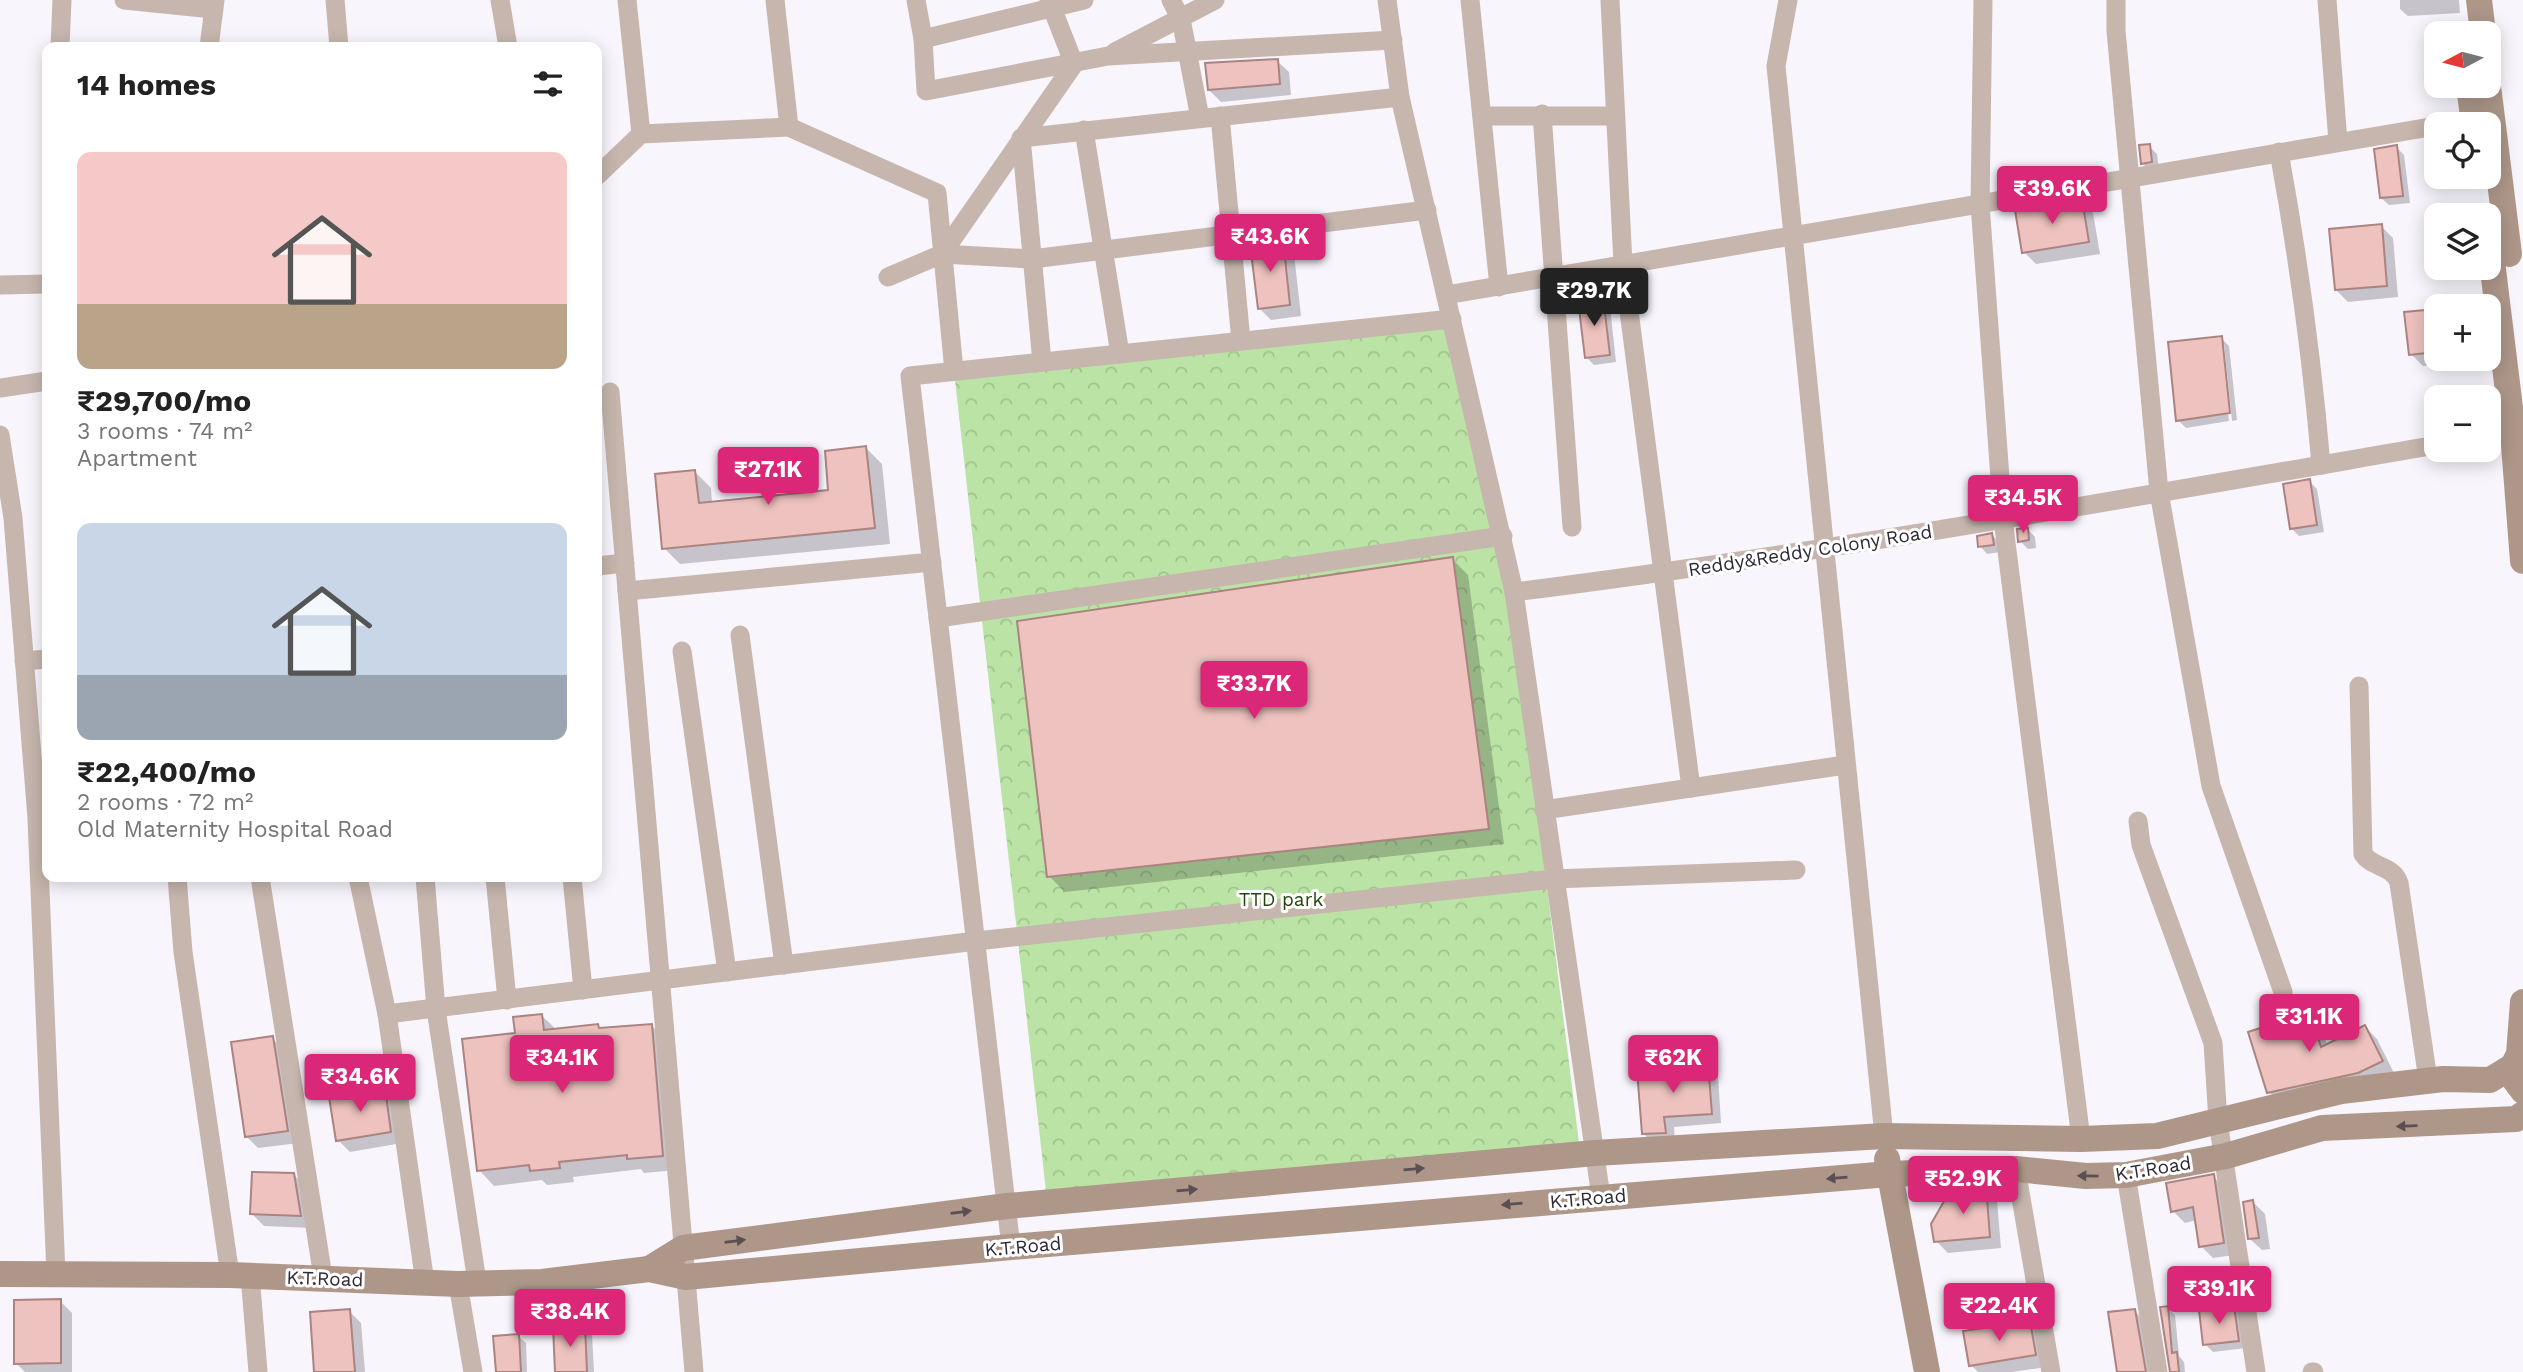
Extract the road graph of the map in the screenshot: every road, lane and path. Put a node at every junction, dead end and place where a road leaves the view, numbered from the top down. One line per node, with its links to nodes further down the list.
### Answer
1 (62, 0): 27 (street)
2 (124, 0): 21 (street)
3 (335, 0): 29 (street)
4 (500, 0): 30 (street)
5 (627, 0): 43 (street)
6 (775, 0): 40 (street)
7 (916, 0): 25 (street)
8 (1084, 0): 20 (street)
9 (1171, 0): 22 (street)
10 (1215, 0): 22 (street)
11 (1387, 0): 26 (street)
12 (1470, 0): 37 (street)
13 (1609, 0): 38 (street)
14 (1788, 0): 51 (street)
15 (1983, 0): 49 (street)
16 (2116, 0): 48 (street)
17 (2327, 0): 45 (street)
18 (2461, 0): 23 (main road)
19 (2479, 0): 24 (main road)
20 (1050, 4): 25 (street); 33 (street)
21 (214, 5): 28 (street)
22 (1180, 19): 31 (street); 32 (street)
23 (2463, 21)
24 (2482, 21)
25 (923, 39): 33 (street)
26 (1392, 40): 31 (street); 34 (street)
27 (60, 42)
28 (210, 42)
29 (339, 42)
30 (507, 42)
31 (1187, 51): 32 (street); 39 (street)
32 (1108, 56): 33 (street)
33 (1072, 63): 44 (street)
34 (1400, 97): 39 (street); 50 (street)
35 (2489, 98): 68 (main road)
36 (1542, 114): 37 (street); 38 (street); 58 (street)
37 (1482, 116): 62 (street)
38 (1615, 116): 56 (street)
39 (1210, 117): 42 (street); 52 (street)
40 (789, 127): 43 (street); 54 (street)
41 (2424, 127): 45 (street)
42 (1084, 130): 44 (street); 53 (street)
43 (641, 134): 47 (street)
44 (1021, 138): 54 (street); 55 (street)
45 (2338, 142): 46 (street)
46 (2279, 152): 48 (street); 77 (street)
47 (602, 171)
48 (2130, 178): 49 (street); 78 (street)
49 (1980, 204): 51 (street); 79 (street)
50 (1427, 210): 52 (street); 63 (street)
51 (1793, 236): 56 (street); 82 (street)
52 (1231, 237): 53 (street); 65 (street)
53 (1103, 250): 55 (street); 66 (street)
54 (942, 254): 55 (street); 57 (street); 69 (street)
55 (1032, 259): 67 (street)
56 (1623, 265): 58 (street); 87 (street)
57 (888, 277)
58 (1552, 278): 62 (street); 80 (street)
59 (2491, 280): 71 (main road)
60 (42, 284): 61 (street)
61 (0, 285)
62 (1499, 287): 63 (street)
63 (1446, 295): 64 (street)
64 (1452, 319): 65 (street); 81 (street)
65 (1241, 341): 66 (street)
66 (1120, 354): 67 (street)
67 (1042, 362): 69 (street)
68 (2523, 368)
69 (954, 371): 84 (street)
70 (42, 382): 72 (street)
71 (2498, 385)
72 (0, 388)
73 (610, 392): 85 (street)
74 (2501, 434): 83 (main road)
75 (0, 435): 94 (street)
76 (2424, 447): 77 (street, Reddy&Reddy Colony Road)
77 (2321, 465): 78 (street, Reddy&Reddy Colony Road)
78 (2159, 492): 79 (street, Reddy&Reddy Colony Road); 113 (street)
79 (2003, 519): 82 (street, Reddy&Reddy Colony Road); 124 (street)
80 (1572, 527)
81 (1503, 536): 89 (street); 90 (street)
82 (1823, 548): 87 (street, Reddy&Reddy Colony Road); 96 (street)
83 (2523, 561)
84 (932, 562): 88 (street); 90 (street)
85 (625, 563): 86 (street); 88 (street)
86 (602, 565)
87 (1662, 573): 89 (street, Reddy&Reddy Colony Road); 97 (street)
88 (627, 591): 111 (street)
89 (1514, 592): 98 (street)
90 (938, 618): 108 (street)
91 (740, 635): 109 (street)
92 (681, 651): 110 (street)
93 (42, 659): 94 (street)
94 (24, 661): 136 (street)
95 (2359, 687): 118 (street)
96 (1844, 765): 97 (street); 123 (street)
97 (1690, 789): 98 (street)
98 (1544, 810): 101 (street)
99 (2138, 821): 121 (street)
100 (1796, 870): 101 (street)
101 (1554, 879): 108 (street); 125 (street)
102 (177, 882): 137 (street)
103 (261, 882): 138 (street)
104 (359, 882): 117 (street)
105 (425, 882): 116 (street)
106 (495, 882): 114 (street)
107 (572, 882): 112 (street)
108 (976, 941): 109 (street); 131 (street)
109 (784, 965): 110 (street)
110 (727, 972): 111 (street)
111 (661, 980): 112 (street); 133 (street)
112 (583, 990): 114 (street)
113 (2283, 992)
114 (507, 1000): 116 (street)
115 (2523, 1002): 119 (main road)
116 (436, 1009): 117 (street); 141 (street)
117 (387, 1014): 140 (street)
118 (2436, 1080): 119 (main road, K.T.Road); 121 (main road, K.T.Road); 122 (main road)
119 (2507, 1081): 120 (main road)
120 (2521, 1120): 122 (main road, K.T.Road)
121 (2218, 1121): 124 (main road, K.T.Road); 126 (street)
122 (2446, 1124): 126 (main road, K.T.Road, one-way to 126)
123 (1884, 1136): 124 (main road, K.T.Road); 125 (main road, K.T.Road); 128 (main road)
124 (2081, 1139)
125 (1595, 1153): 130 (street); 131 (main road, K.T.Road, one-way to 125)
126 (2226, 1156): 129 (main road, K.T.Road); 148 (street)
127 (2016, 1169): 128 (main road, K.T.Road); 129 (main road, K.T.Road, one-way to 127); 146 (street)
128 (1889, 1174): 130 (main road, K.T.Road, one-way to 130); 145 (main road)
129 (2126, 1175): 147 (street)
130 (1601, 1197): 132 (main road, K.T.Road, one-way to 132)
131 (1007, 1206): 132 (street); 133 (main road, K.T.Road, one-way to 131)
132 (1011, 1247): 139 (main road, K.T.Road)
133 (683, 1248): 134 (main road, K.T.Road); 139 (street)
134 (649, 1269): 139 (main road, K.T.Road); 141 (main road, K.T.Road)
135 (0, 1274): 136 (main road, K.T.Road)
136 (56, 1274): 137 (main road, K.T.Road)
137 (240, 1275): 138 (main road, K.T.Road); 142 (street)
138 (323, 1278): 140 (main road, K.T.Road)
139 (686, 1278): 144 (street)
140 (425, 1283): 141 (main road, K.T.Road)
141 (467, 1283): 143 (street)
142 (258, 1372)
143 (473, 1372)
144 (694, 1372)
145 (1927, 1372)
146 (2051, 1372)
147 (2158, 1372)
148 (2256, 1372)

